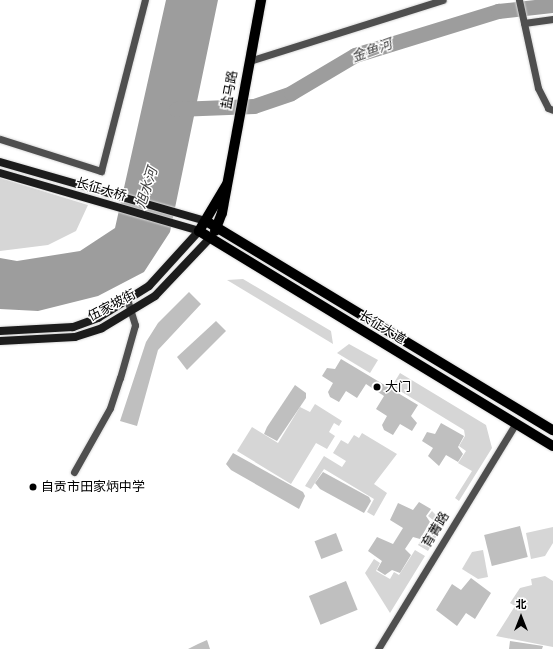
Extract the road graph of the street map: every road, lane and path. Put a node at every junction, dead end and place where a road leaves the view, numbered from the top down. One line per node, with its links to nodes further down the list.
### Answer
1 (145, 0): 9 (street)
2 (261, 0): 7 (main road, 盐马路)
3 (443, 0): 7 (street)
4 (519, 0): 6 (street)
5 (553, 19): 6 (street)
6 (524, 23): 8 (street)
7 (249, 61): 12 (main road, 盐马路)
8 (553, 110)
9 (0, 139)
10 (0, 162): 13 (street, 长征大桥)
11 (0, 173): 15 (street, 长征大桥)
12 (227, 184): 13 (main road); 14 (main road, 盐马路)
13 (206, 221): 14 (main road, 长征大道); 15 (main road)
14 (218, 226): 16 (main road); 22 (main road, 长征大道)
15 (199, 231): 16 (main road, 长征大道); 17 (street, 伍家坡街)
16 (210, 238): 18 (street, 伍家坡街); 21 (main road, 长征大道)
17 (128, 302): 18 (street); 19 (street, 伍家坡街)
18 (132, 312): 20 (street, 伍家坡街); 24 (street)
19 (0, 331)
20 (0, 341)
21 (516, 423): 23 (main road, 长征大道); 25 (street, 育菁路)
22 (553, 430)
23 (553, 446)
24 (74, 472)
25 (378, 649)

